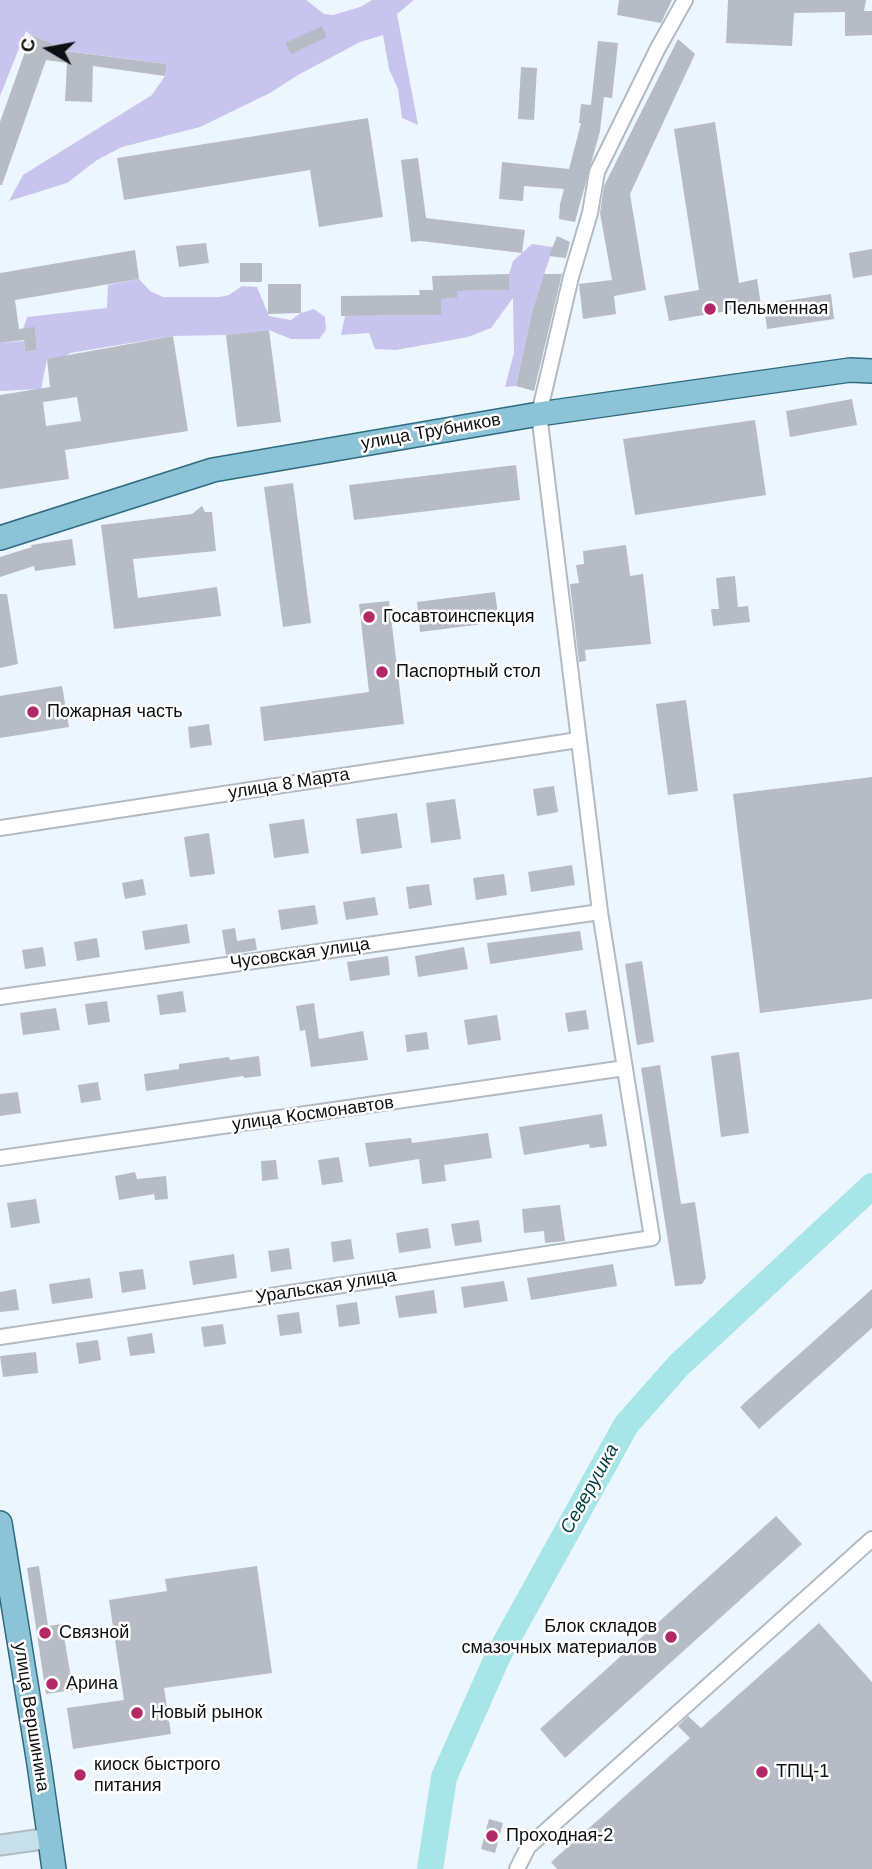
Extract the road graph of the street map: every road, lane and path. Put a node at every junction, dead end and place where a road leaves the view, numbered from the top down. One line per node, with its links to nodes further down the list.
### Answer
1 (685, 0): 3 (street)
2 (872, 371): 3 (main road, улица Трубников)
3 (539, 414): 4 (main road, улица Трубников); 5 (street)
4 (0, 538)
5 (578, 740): 6 (street, улица 8 Марта); 7 (street)
6 (0, 828)
7 (600, 912): 8 (street, Чусовская улица); 9 (street)
8 (0, 997)
9 (625, 1068): 10 (street, улица Космонавтов); 11 (street, Уральская улица)
10 (0, 1158)
11 (0, 1337)
12 (0, 1523): 14 (main road, улица Вершинина)
13 (872, 1539): 17 (street)
14 (50, 1838): 15 (street); 16 (main road, улица Вершинина)
15 (0, 1845)
16 (54, 1869)
17 (517, 1869)

